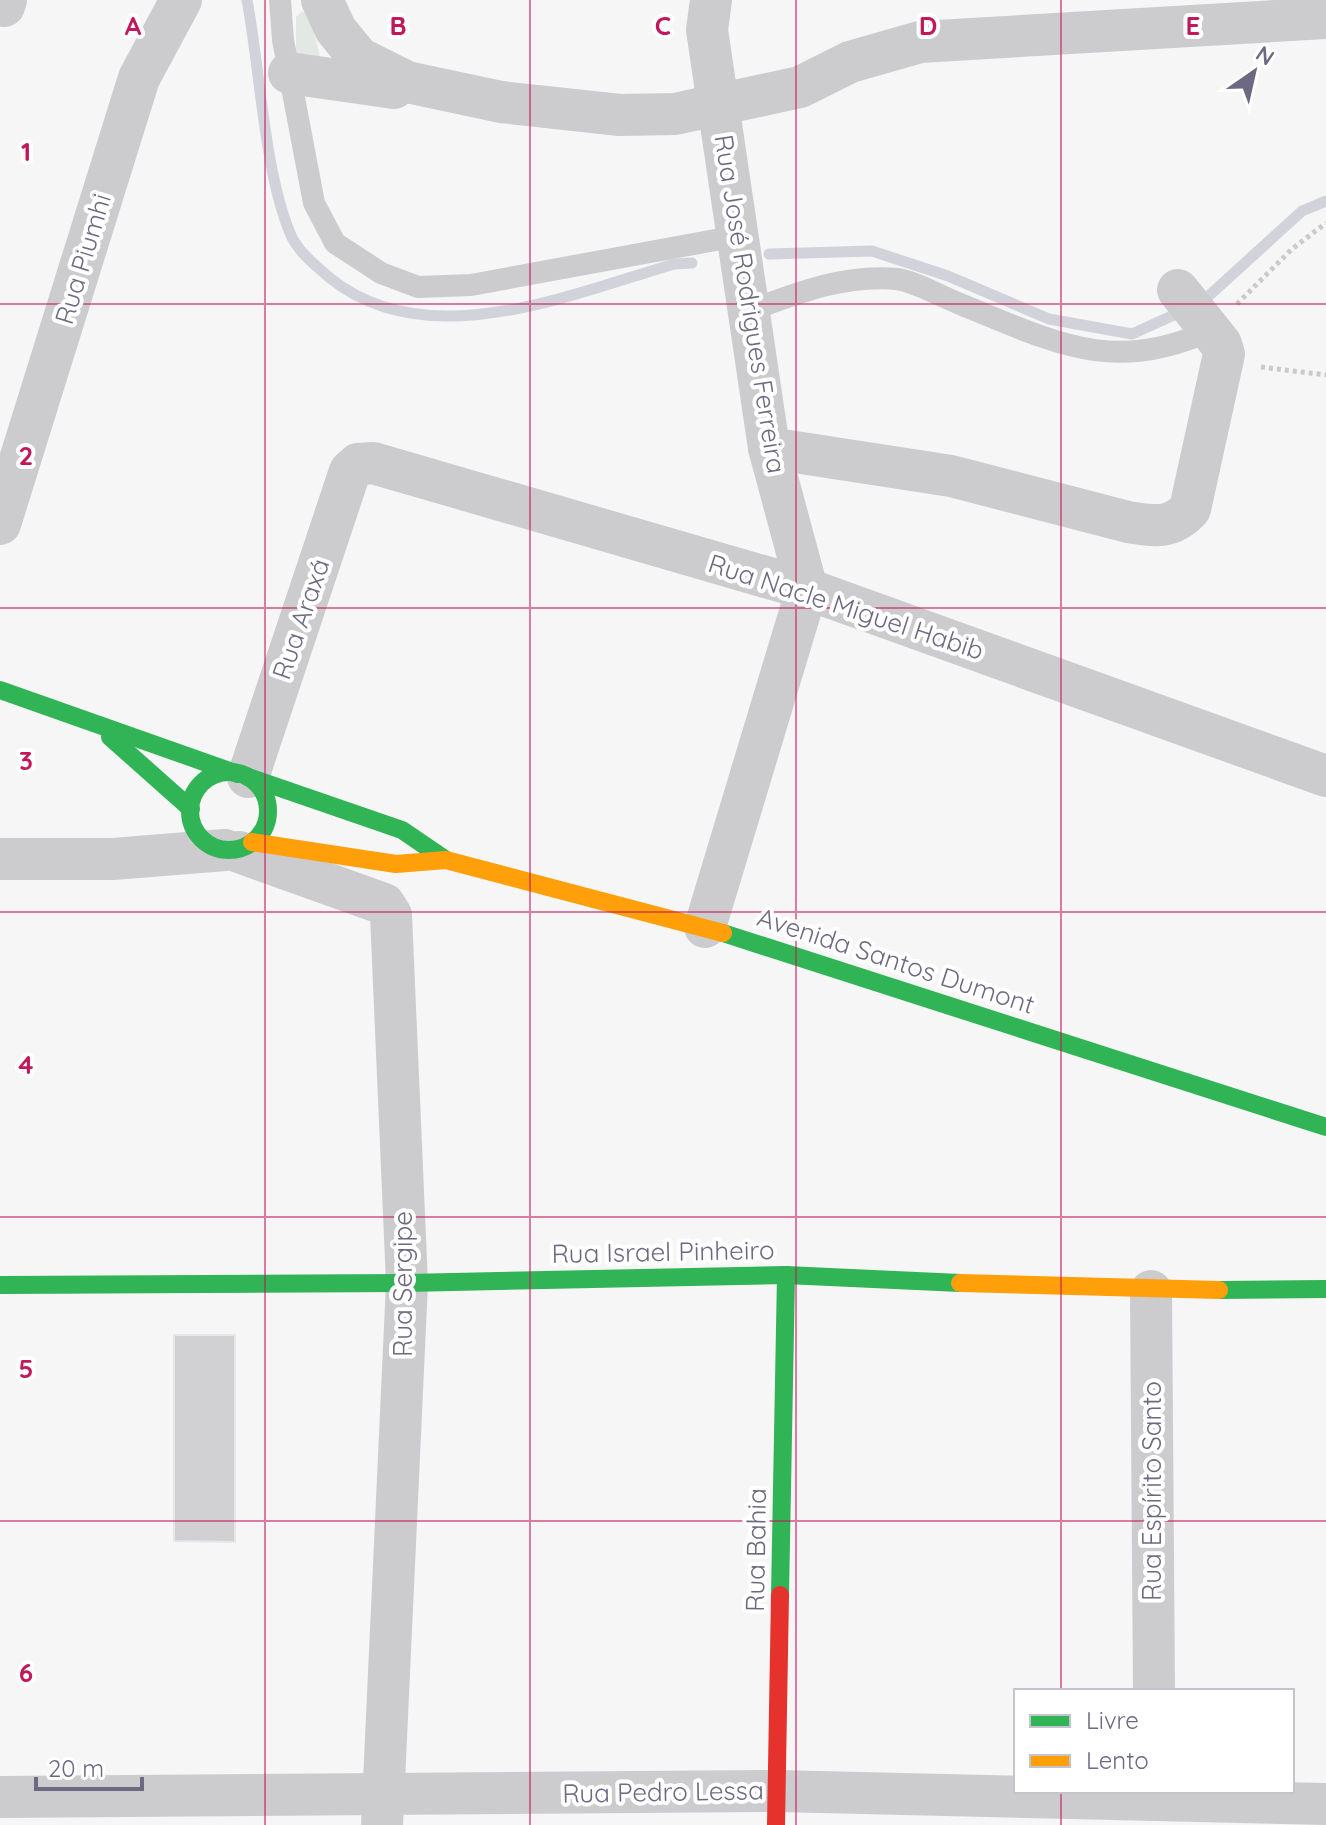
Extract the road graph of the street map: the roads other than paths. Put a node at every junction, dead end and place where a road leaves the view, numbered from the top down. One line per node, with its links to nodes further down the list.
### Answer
1 (280, 0): 6 (lane)
2 (322, 0): 7 (street)
3 (711, 0): 8 (street, Rua José Rodrigues Ferreira)
4 (172, 2): 15 (street, Rua Piumhi)
5 (1326, 18): 8 (street)
6 (289, 73): 7 (street); 9 (lane)
7 (501, 102): 8 (street)
8 (718, 106): 9 (street, Rua José Rodrigues Ferreira)
9 (737, 236): 11 (street, Rua José Rodrigues Ferreira)
10 (1178, 290): 12 (street)
11 (749, 311): 12 (lane); 13 (street, Rua José Rodrigues Ferreira)
12 (1217, 347): 13 (street)
13 (769, 448): 16 (street, Rua José Rodrigues Ferreira)
14 (358, 464): 16 (street, Rua Nacle Miguel Habib); 19 (street, Rua Araxá)
15 (0, 524)
16 (807, 589): 20 (street, Rua Nacle Miguel Habib); 24 (street)
17 (0, 690): 18 (main road, Avenida Santos Dumont)
18 (93, 722): 19 (main road, Avenida Santos Dumont); 21 (main road, Avenida Santos Dumont)
19 (243, 775): 21 (main road); 21 (main road); 23 (main road, Avenida Santos Dumont)
20 (1326, 776)
21 (219, 836): 22 (street); 23 (main road, Avenida Santos Dumont); 27 (street, Rua Sergipe)
22 (0, 859)
23 (446, 860): 24 (main road, Avenida Santos Dumont)
24 (705, 927): 25 (main road, Avenida Santos Dumont)
25 (1326, 1127)
26 (786, 1275): 27 (main road, Rua Israel Pinheiro); 30 (main road, Rua Israel Pinheiro); 35 (main road, Rua Bahia)
27 (407, 1283): 28 (main road, Rua Israel Pinheiro); 36 (street, Rua Sergipe)
28 (0, 1285)
29 (1326, 1289): 30 (main road, Rua Israel Pinheiro)
30 (1151, 1291): 31 (street, Rua Espírito Santo)
31 (1154, 1689)
32 (0, 1797): 36 (street, Rua Pedro Lessa)
33 (1326, 1804): 34 (street, Rua Pedro Lessa)
34 (1154, 1805): 35 (street, Rua Pedro Lessa)
35 (777, 1808): 36 (street, Rua Pedro Lessa)
36 (382, 1810)

